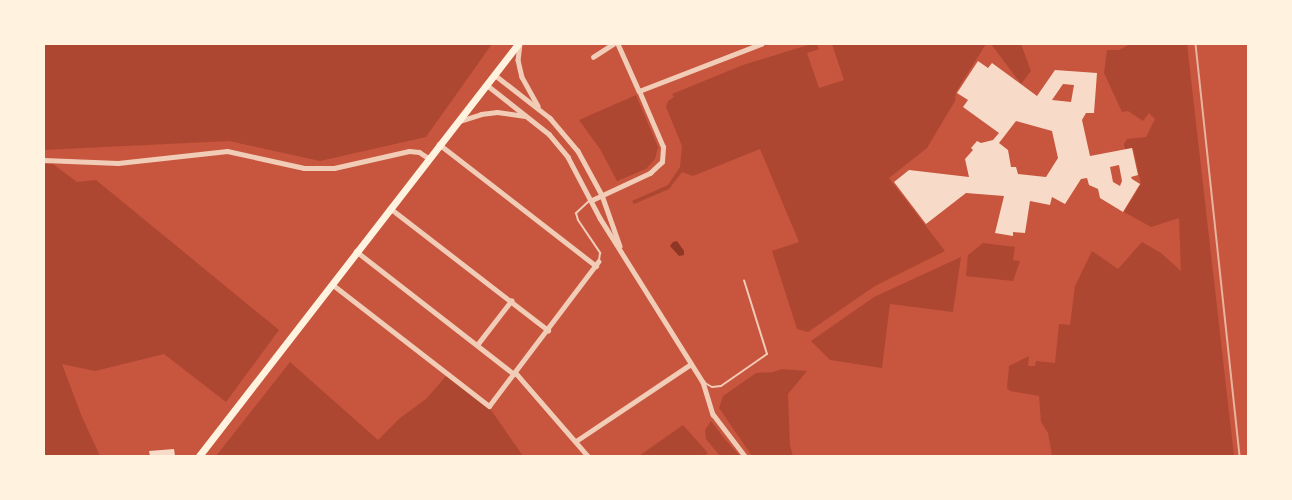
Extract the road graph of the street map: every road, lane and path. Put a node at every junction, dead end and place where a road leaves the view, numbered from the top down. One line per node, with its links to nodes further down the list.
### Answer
1 (519, 44): 6 (main road); 9 (street)
2 (613, 44): 5 (street)
3 (618, 44): 8 (street)
4 (760, 44): 8 (street)
5 (593, 57)
6 (495, 75): 7 (main road); 9 (street)
7 (487, 85): 10 (street); 11 (main road)
8 (639, 91): 15 (street)
9 (539, 108): 15 (street)
10 (527, 116): 11 (street); 16 (street)
11 (458, 122): 12 (main road)
12 (439, 144): 13 (main road); 20 (street)
13 (428, 158): 14 (street); 17 (main road)
14 (44, 160)
15 (602, 195): 16 (street); 19 (street)
16 (592, 200): 19 (street); 20 (lane)
17 (390, 208): 18 (main road); 23 (street)
18 (356, 251): 22 (main road); 25 (street)
19 (625, 260): 26 (street)
20 (597, 264): 24 (street)
21 (744, 280): 28 (lane)
22 (332, 284): 27 (street); 30 (main road)
23 (511, 301): 24 (street); 25 (street)
24 (548, 330): 27 (street)
25 (477, 345): 27 (street)
26 (691, 364): 28 (street); 29 (street)
27 (515, 373): 29 (street)
28 (703, 381): 32 (street)
29 (576, 441): 31 (street)
30 (199, 456)
31 (588, 456)
32 (745, 456)

